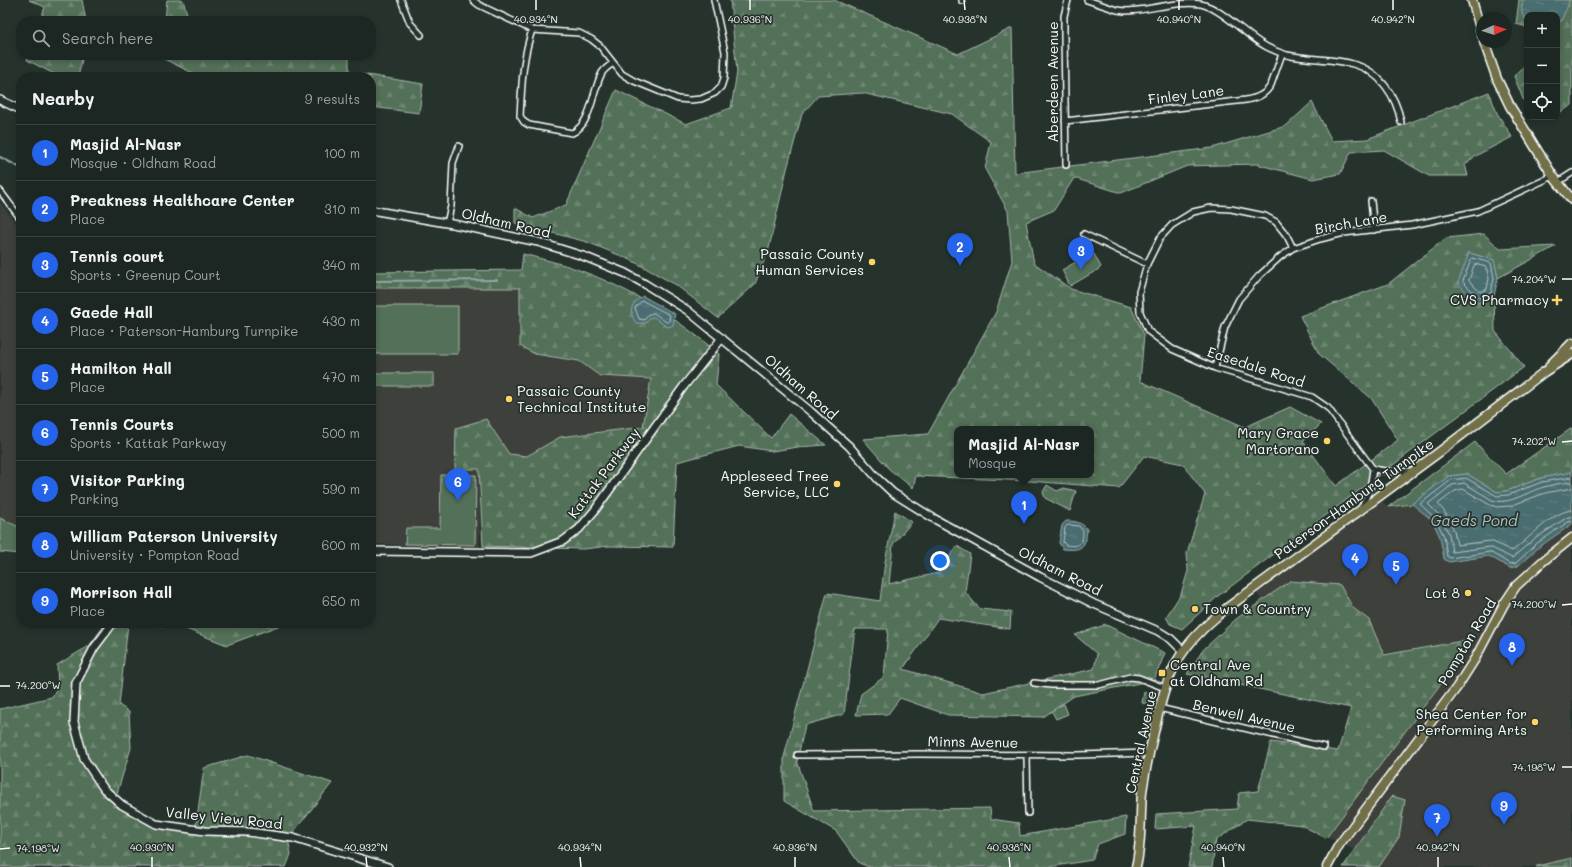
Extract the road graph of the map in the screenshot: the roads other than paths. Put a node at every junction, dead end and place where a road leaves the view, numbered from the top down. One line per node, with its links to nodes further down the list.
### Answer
1 (401, 0): 9 (street)
2 (474, 0): 8 (street)
3 (714, 0): 12 (street)
4 (1068, 0): 15 (street, Aberdeen Avenue)
5 (1087, 0): 11 (street)
6 (1472, 0): 7 (main road)
7 (1476, 14)
8 (532, 30): 12 (street); 12 (street)
9 (421, 35)
10 (1486, 48): 20 (main road)
11 (1282, 54): 15 (street, Finley Lane); 16 (street)
12 (613, 63)
13 (0, 100): 14 (street)
14 (16, 108)
15 (1065, 122): 18 (street, Aberdeen Avenue)
16 (1401, 122)
17 (459, 146): 26 (street)
18 (1066, 165)
19 (1572, 173): 20 (street, Birch Lane)
20 (1556, 179): 22 (main road); 27 (street, Birch Lane)
21 (0, 191): 25 (street)
22 (1572, 200)
23 (1372, 201): 27 (street)
24 (376, 211): 26 (street, Oldham Road)
25 (16, 212)
26 (448, 223): 31 (street, Oldham Road)
27 (1374, 230): 29 (street, Birch Lane)
28 (1084, 234): 30 (street)
29 (1293, 248): 30 (street, Easedale Road); 34 (street, Birch Lane)
30 (1147, 264): 34 (street, Easedale Road)
31 (722, 338): 40 (street, Kattak Parkway); 42 (street, Oldham Road)
32 (1572, 343): 35 (main road, Paterson-Hamburg Turnpike)
33 (1572, 354): 35 (main road, Paterson-Hamburg Turnpike)
34 (1215, 368): 36 (street, Easedale Road)
35 (1544, 372): 37 (main road, Paterson-Hamburg Turnpike)
36 (1373, 469): 37 (street); 38 (street)
37 (1414, 471): 38 (main road, Paterson-Hamburg Turnpike)
38 (1360, 511): 42 (main road, Paterson-Hamburg Turnpike)
39 (1572, 538): 53 (main road, Pompton Road)
40 (376, 551)
41 (109, 628): 51 (street, Valley View Road)
42 (1183, 651): 44 (main road, Central Avenue)
43 (1034, 683): 44 (street)
44 (1165, 688): 45 (main road, Central Avenue)
45 (1159, 708): 46 (street, Benwell Avenue); 47 (main road, Central Avenue)
46 (1324, 747)
47 (1149, 753): 48 (street, Minns Avenue); 52 (main road, Central Avenue)
48 (1028, 755): 49 (street, Minns Avenue); 50 (street)
49 (797, 756)
50 (1028, 813)
51 (388, 867)
52 (1136, 867)
53 (1327, 867)

